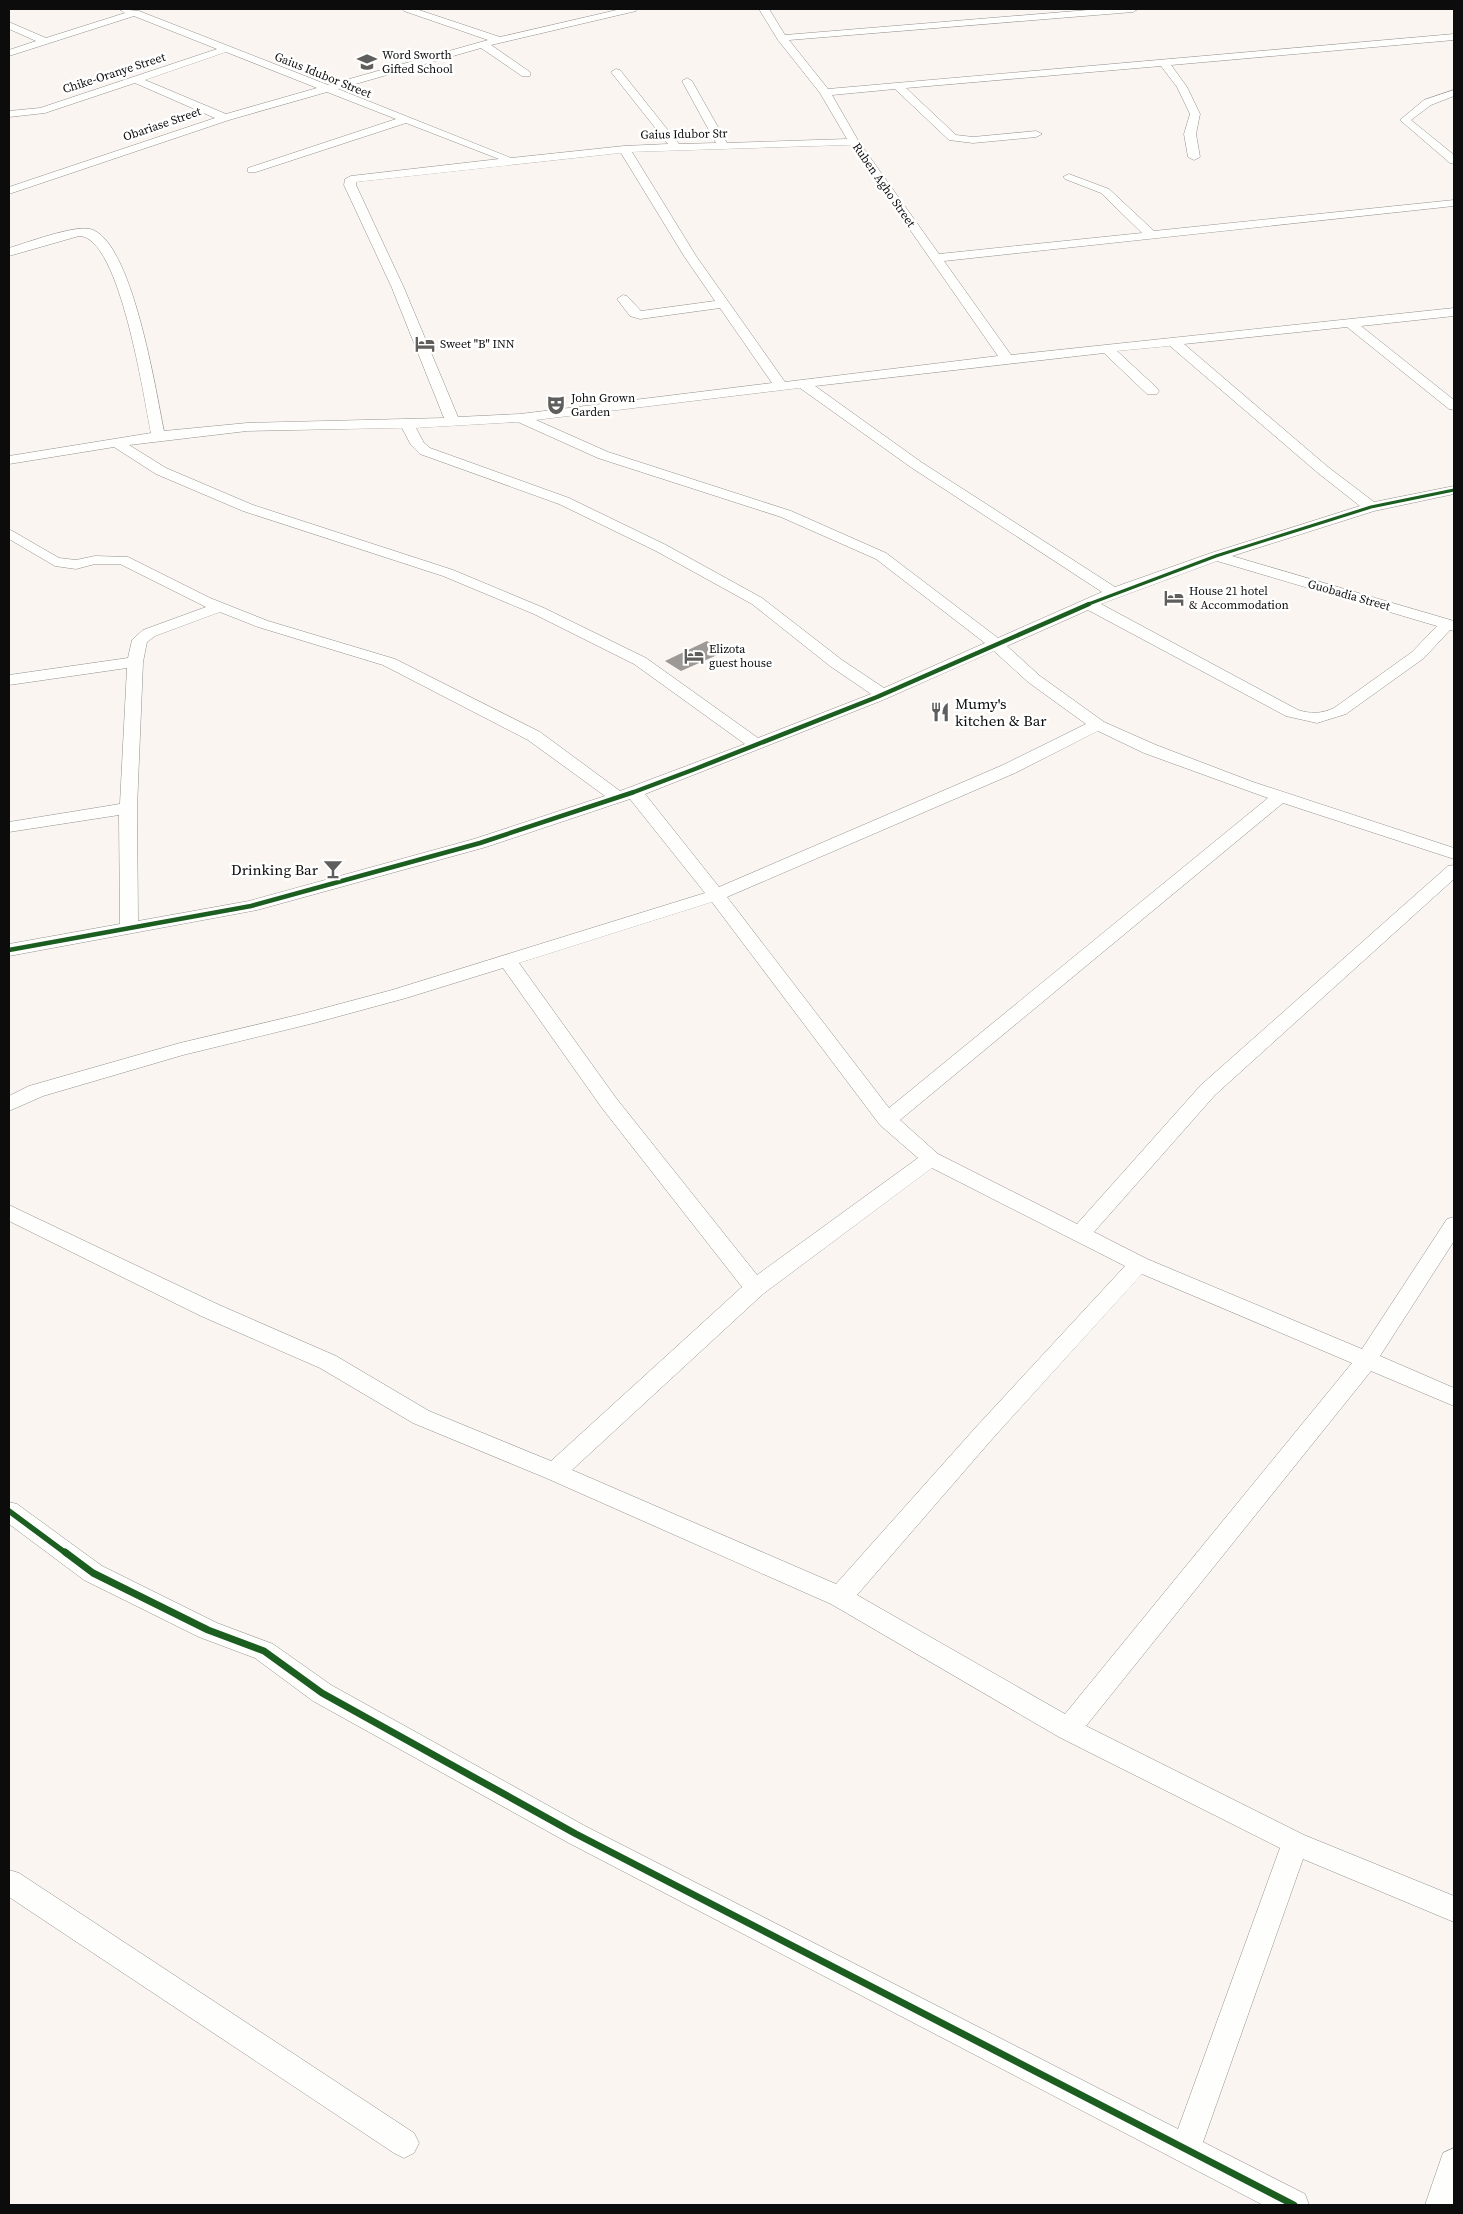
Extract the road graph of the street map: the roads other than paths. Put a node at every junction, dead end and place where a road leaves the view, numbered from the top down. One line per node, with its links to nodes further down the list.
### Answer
1 (124, 9): 6 (street, Gaius Idubor Street)
2 (407, 9): 10 (street)
3 (627, 9): 10 (street, Obariase Street)
4 (764, 9): 9 (street, Ruben Agho Street)
5 (1127, 9): 9 (street)
6 (135, 13): 11 (street); 13 (street, Gaius Idubor Street)
7 (9, 26): 11 (street)
8 (1454, 37): 15 (street)
9 (782, 38): 22 (street, Ruben Agho Street)
10 (499, 40): 12 (street, Obariase Street)
11 (45, 41): 14 (street)
12 (482, 44): 17 (street); 21 (street, Obariase Street)
13 (226, 49): 18 (street, Chike-Oranye Street); 21 (street, Gaius Idubor Street)
14 (9, 53)
15 (1164, 62): 20 (street); 32 (street)
16 (616, 72): 29 (street)
17 (526, 74)
18 (135, 79): 24 (street, Chike-Oranye Street); 25 (street)
19 (687, 81): 30 (street)
20 (899, 87): 22 (street); 27 (street)
21 (325, 89): 25 (street, Obariase Street); 26 (street, Gaius Idubor Street)
22 (825, 92): 28 (street, Ruben Agho Street)
23 (1454, 93): 34 (street)
24 (9, 114)
25 (225, 118): 37 (street, Obariase Street)
26 (404, 120): 33 (street, Gaius Idubor Street); 35 (street)
27 (1036, 134)
28 (854, 142): 30 (street, Gaius Idubor Str); 41 (street, Ruben Agho Street)
29 (675, 146): 30 (street, Gaius Idubor Str); 31 (street, Gaius Idubor Str)
30 (724, 147)
31 (624, 149): 33 (street, Gaius Idubor Str); 43 (street)
32 (1194, 157)
33 (514, 161): 54 (street, Gaius Idubor Str)
34 (1454, 161)
35 (252, 170)
36 (1069, 177): 39 (street)
37 (9, 191)
38 (1454, 203): 39 (street)
39 (1152, 236): 41 (street)
40 (9, 252): 56 (street)
41 (936, 258): 48 (street, Ruben Agho Street)
42 (623, 299): 43 (street)
43 (723, 304): 50 (street)
44 (1454, 312): 45 (street)
45 (1350, 323): 46 (street); 52 (street)
46 (1173, 342): 47 (street); 60 (street)
47 (1106, 348): 48 (street); 51 (street)
48 (1007, 358): 49 (street)
49 (802, 382): 50 (street); 63 (street)
50 (780, 385): 53 (street)
51 (1152, 391)
52 (1454, 406)
53 (520, 418): 54 (street); 67 (street)
54 (453, 422): 55 (street)
55 (407, 424): 56 (street); 70 (street)
56 (158, 436): 57 (street)
57 (117, 443): 58 (street); 72 (street)
58 (9, 460)
59 (1454, 490): 60 (street)
60 (1371, 507): 62 (street)
61 (9, 533): 65 (street)
62 (1216, 556): 63 (street); 66 (street, Guobadia Street)
63 (1114, 593): 64 (street)
64 (1089, 604): 66 (street); 67 (street)
65 (221, 607): 68 (street); 73 (street)
66 (1450, 625)
67 (996, 644): 70 (street); 71 (street)
68 (135, 662): 69 (street); 75 (street)
69 (9, 680)
70 (882, 694): 72 (street)
71 (1098, 725): 74 (street); 79 (street)
72 (756, 744): 73 (street)
73 (626, 795): 79 (street); 80 (street)
74 (1281, 796): 77 (street); 84 (street)
75 (128, 808): 76 (street); 80 (street)
76 (9, 827)
77 (1454, 854)
78 (1454, 870): 88 (street)
79 (716, 895): 82 (street); 84 (street)
80 (129, 929): 81 (street)
81 (9, 950)
82 (507, 960): 83 (street); 90 (street)
83 (9, 1104)
84 (887, 1120): 85 (street)
85 (931, 1159): 88 (street); 90 (street)
86 (9, 1212): 93 (street)
87 (1454, 1224): 91 (street)
88 (1079, 1235): 89 (street)
89 (1139, 1264): 91 (street); 95 (street)
90 (755, 1288): 93 (street)
91 (1366, 1360): 92 (street); 96 (street)
92 (1454, 1397)
93 (554, 1472): 95 (street)
94 (9, 1511): 101 (street)
95 (840, 1597): 96 (street)
96 (1068, 1729): 97 (street)
97 (1295, 1843): 99 (street); 101 (street)
98 (9, 1882): 100 (street)
99 (1454, 1910)
100 (404, 2143)
101 (1186, 2148): 103 (street)
102 (1454, 2163): 104 (street)
103 (1294, 2205)
104 (1440, 2205)

